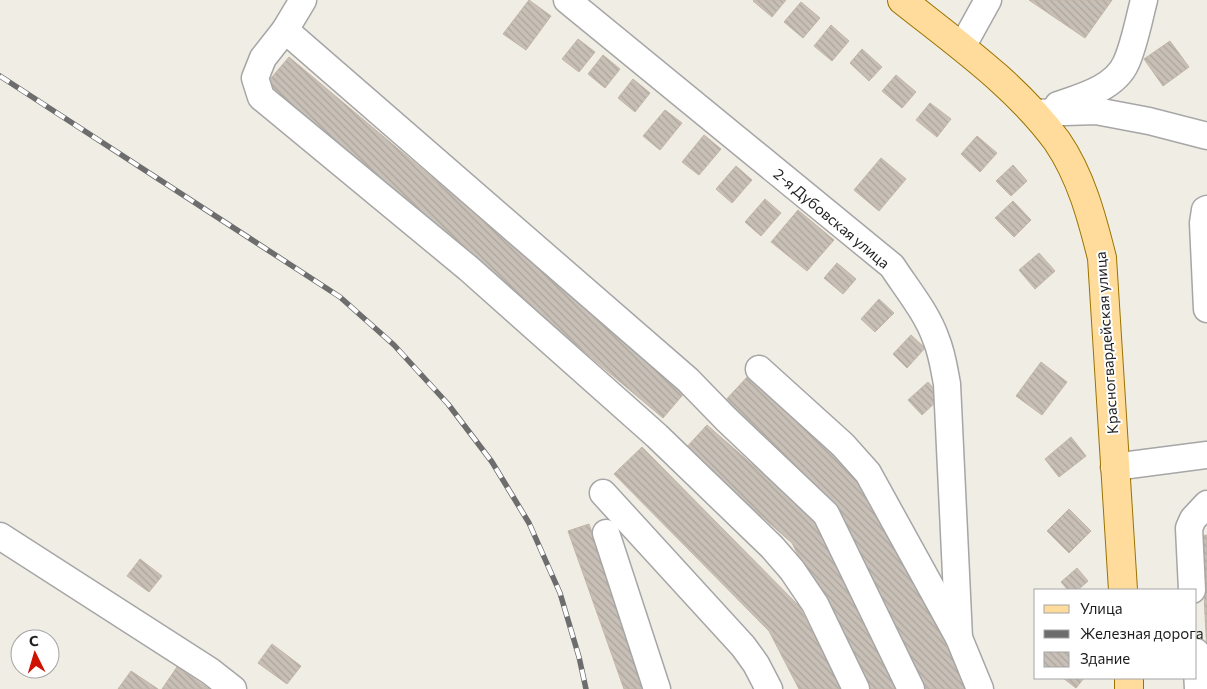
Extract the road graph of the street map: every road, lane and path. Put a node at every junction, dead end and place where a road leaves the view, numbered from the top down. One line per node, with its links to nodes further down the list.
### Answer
1 (303, 0): 6 (street)
2 (567, 0): 21 (street, 2-я Дубовская улица)
3 (902, 0): 7 (main road, Красногвардейская улица)
4 (988, 0): 7 (street)
5 (1144, 0): 8 (street)
6 (285, 30): 26 (street); 27 (street)
7 (962, 47): 8 (main road, Красногвардейская улица)
8 (1034, 113): 9 (street); 14 (main road, Красногвардейская улица)
9 (1207, 136)
10 (1207, 209): 11 (street)
11 (1207, 309)
12 (759, 368): 21 (street)
13 (1207, 456): 14 (street)
14 (1114, 467): 19 (main road, Красногвардейская улица)
15 (603, 494): 25 (street)
16 (1207, 504): 20 (street)
17 (606, 533): 24 (street)
18 (0, 536): 23 (street)
19 (1123, 589)
20 (1192, 589)
21 (959, 638): 28 (street)
22 (1197, 670): 29 (street)
23 (233, 689)
24 (658, 689)
25 (769, 689)
26 (856, 689)
27 (911, 689)
28 (980, 689)
29 (1198, 689)

